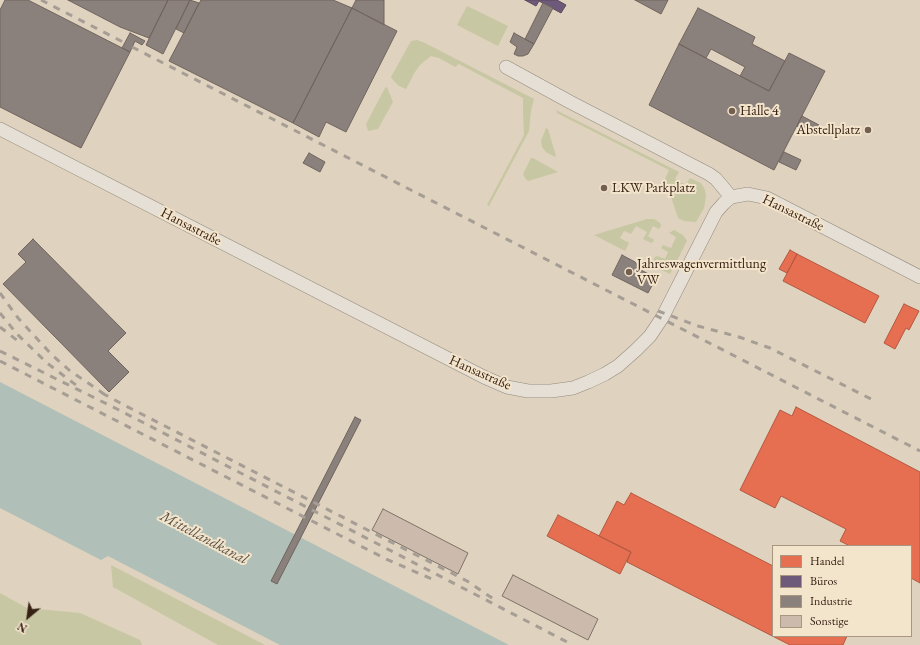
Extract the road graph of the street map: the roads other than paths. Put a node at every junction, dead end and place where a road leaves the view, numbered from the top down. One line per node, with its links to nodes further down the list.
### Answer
1 (506, 67): 3 (street)
2 (0, 129): 3 (street, Hansastraße)
3 (731, 197): 4 (street, Hansastraße)
4 (920, 277)

